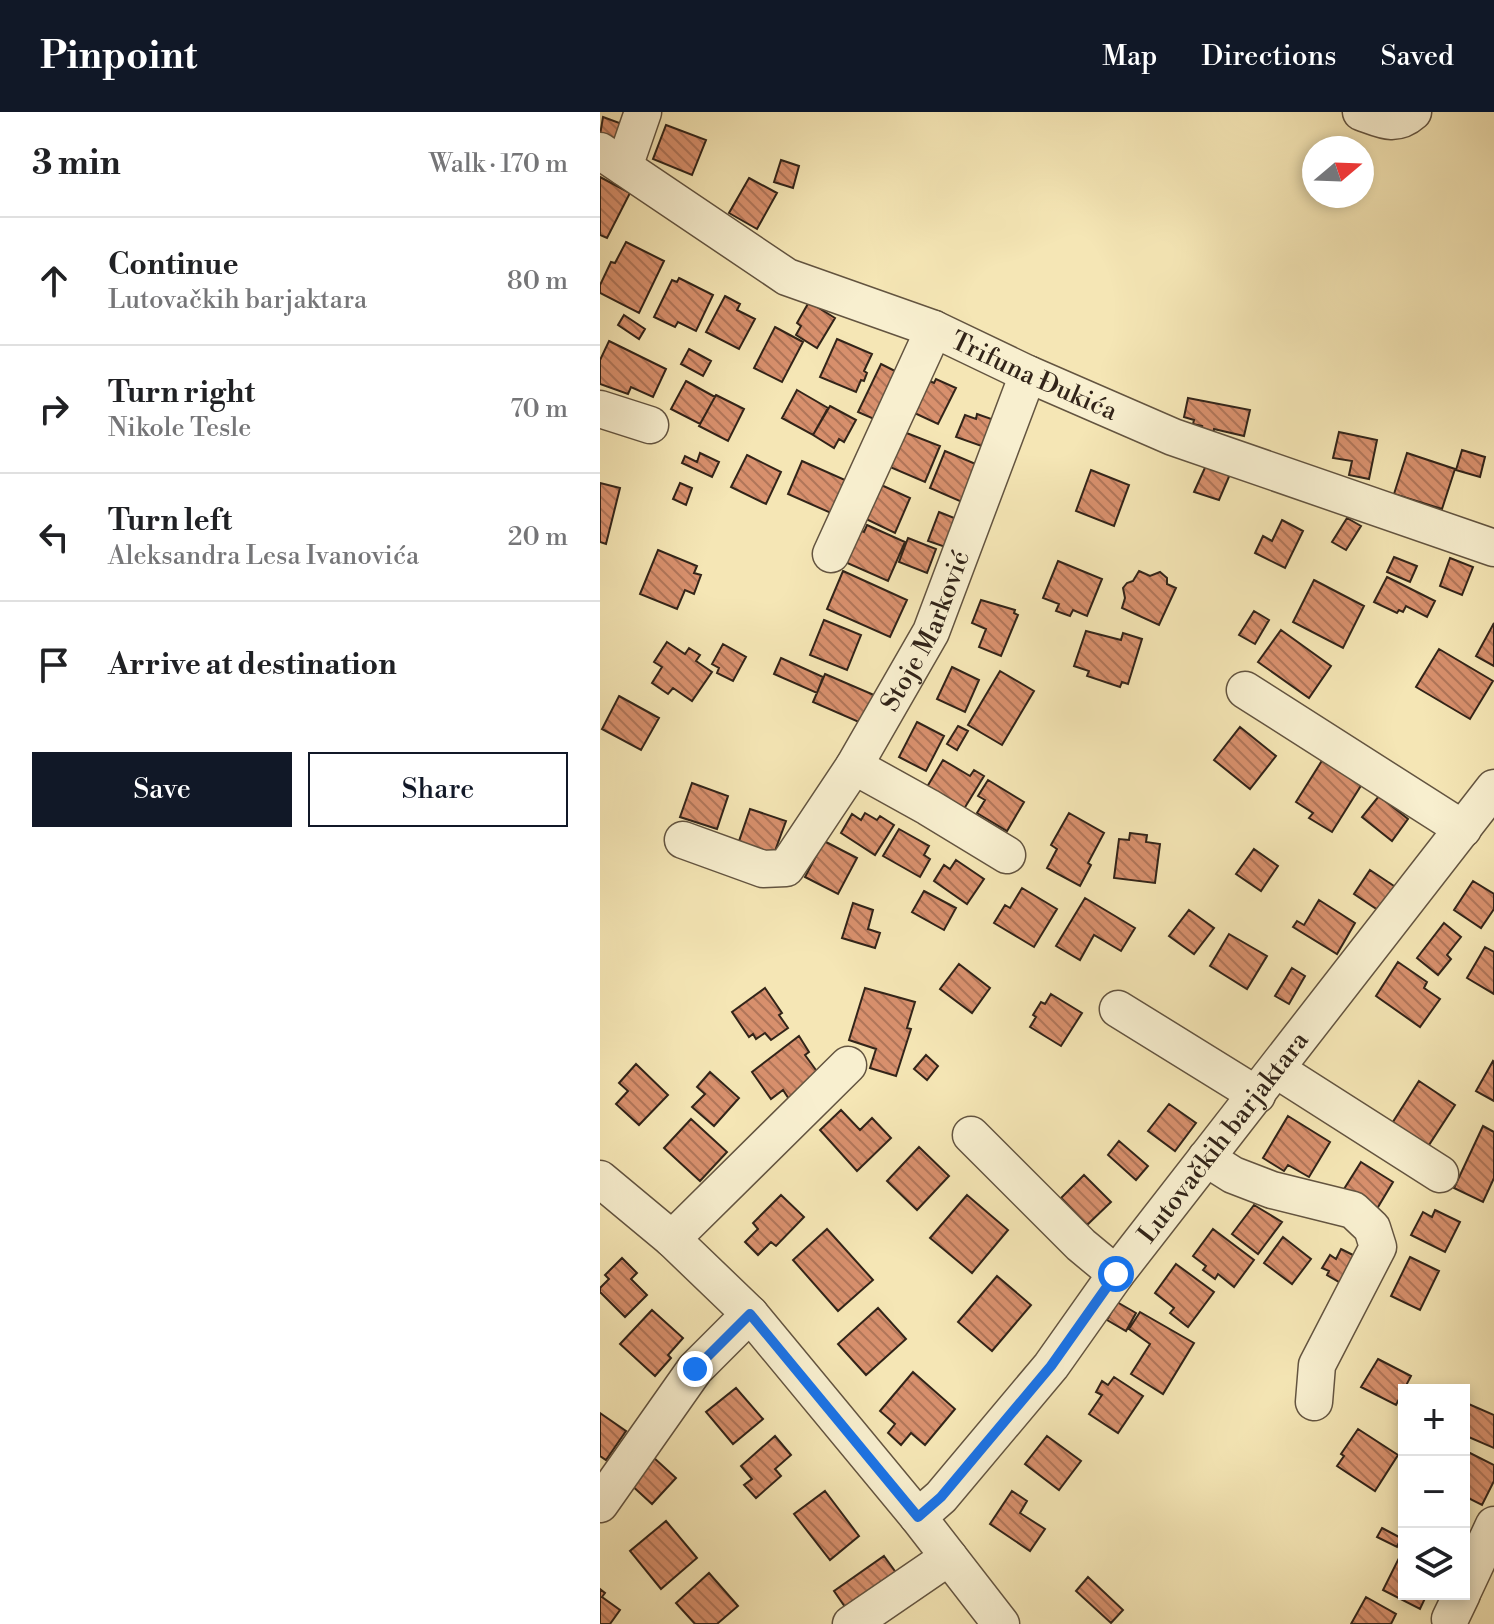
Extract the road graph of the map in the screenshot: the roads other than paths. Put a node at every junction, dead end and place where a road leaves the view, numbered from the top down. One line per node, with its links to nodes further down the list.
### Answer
1 (643, 112): 4 (street)
2 (1361, 112): 3 (street)
3 (1413, 112)
4 (612, 159): 5 (street, Trifuna Đukića)
5 (934, 329): 6 (street, Trifuna Đukića); 10 (street)
6 (1028, 374): 9 (street, Trifuna Đukića); 12 (street, Stoje Marković)
7 (600, 409): 8 (street)
8 (650, 425)
9 (1494, 548)
10 (831, 554)
11 (1245, 690): 14 (street)
12 (854, 766): 15 (street, Stoje Marković); 16 (street)
13 (1494, 788): 14 (street, Lutovačkih barjaktara)
14 (1463, 829): 19 (street, Lutovačkih barjaktara)
15 (683, 840)
16 (1007, 855)
17 (1118, 1009): 19 (street)
18 (848, 1065): 24 (street)
19 (1267, 1083): 21 (street, Lutovačkih barjaktara); 22 (street)
20 (971, 1135): 25 (street)
21 (1206, 1158): 25 (street, Lutovačkih barjaktara); 27 (street)
22 (1440, 1174)
23 (600, 1179): 24 (street)
24 (672, 1239): 26 (street)
25 (1116, 1274): 29 (street, Lutovačkih barjaktara)
26 (750, 1314): 28 (street); 29 (street)
27 (1314, 1402)
28 (600, 1504)
29 (918, 1517): 31 (street)
30 (1494, 1525): 32 (street)
31 (949, 1557): 33 (street); 34 (street)
32 (1459, 1601)
33 (851, 1624)
34 (1001, 1624)

